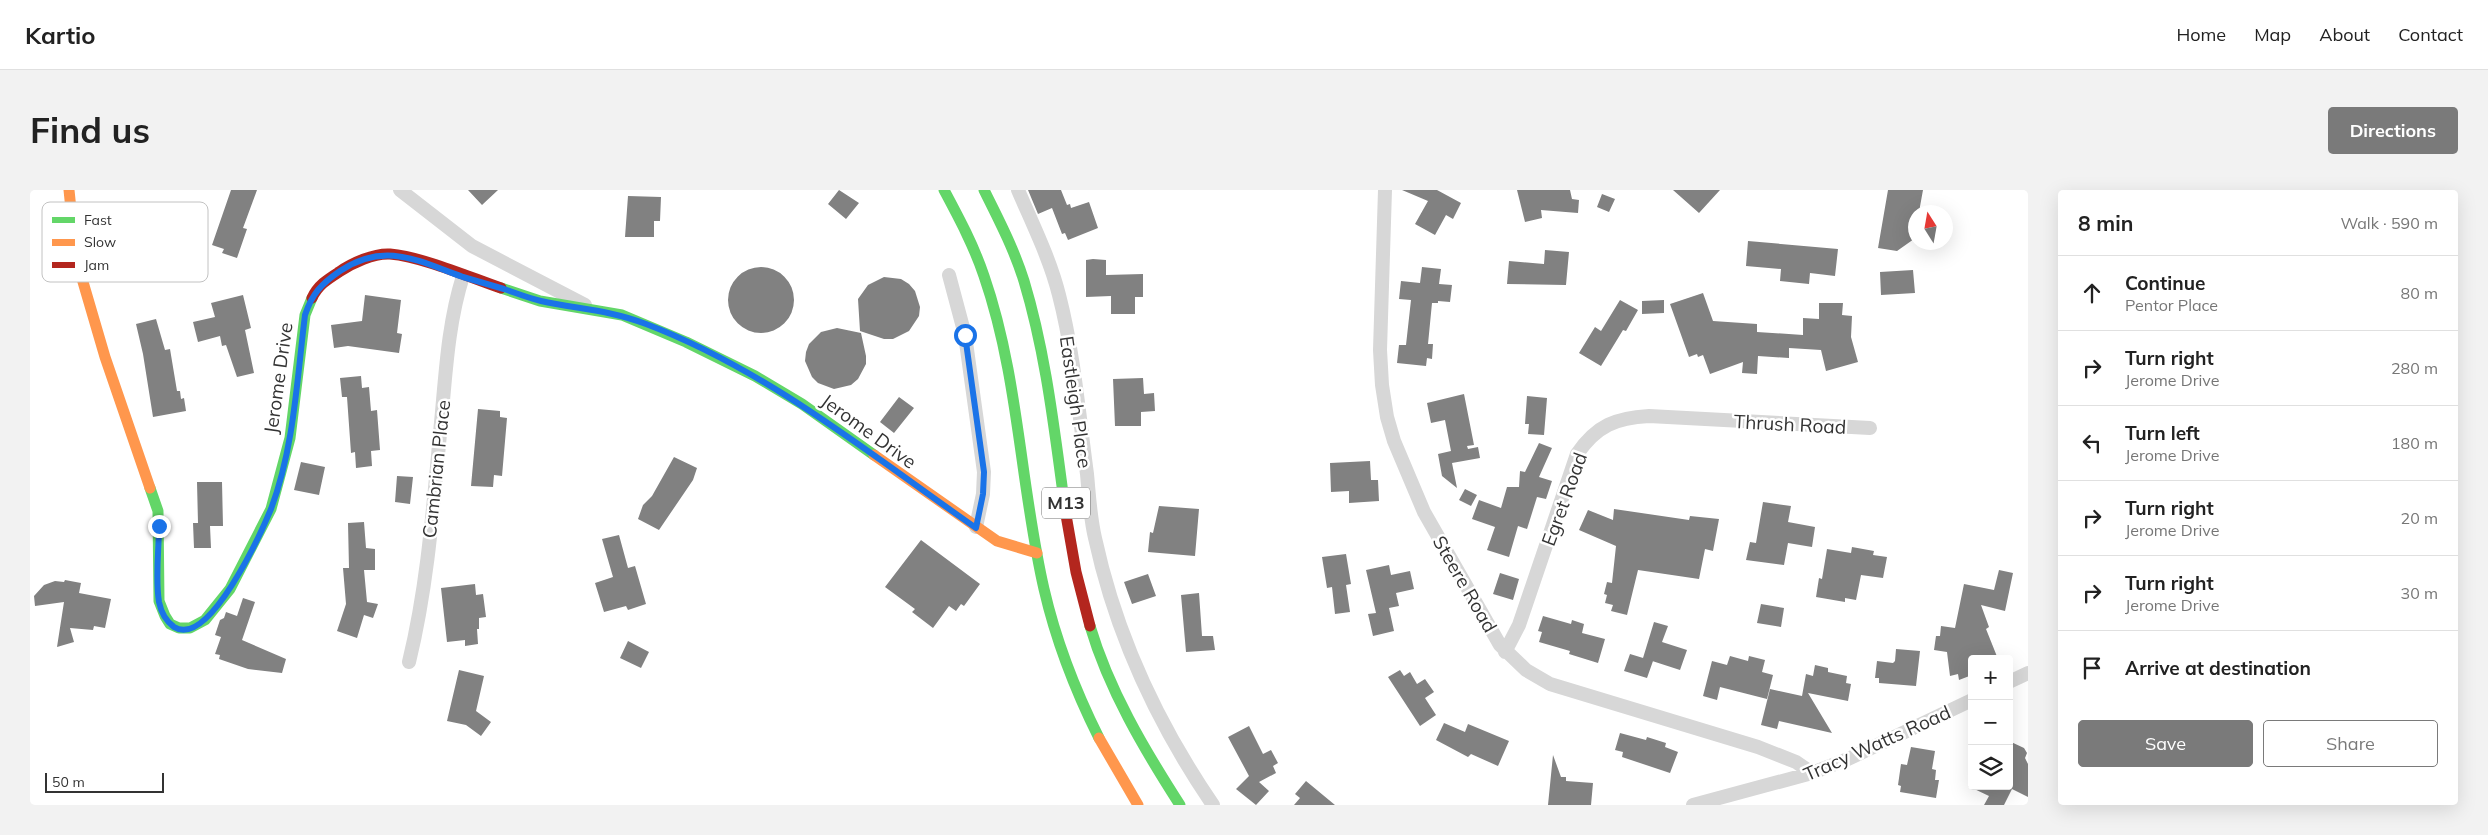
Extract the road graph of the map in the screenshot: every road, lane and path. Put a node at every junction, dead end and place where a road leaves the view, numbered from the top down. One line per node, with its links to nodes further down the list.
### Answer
1 (400, 190): 9 (street)
2 (944, 190): 13 (main road, M13)
3 (984, 190): 21 (main road, M13)
4 (1018, 190): 22 (street, Eastleigh Place)
5 (1385, 190): 14 (street, Steere Road)
6 (949, 275): 12 (street)
7 (463, 276): 8 (main road, Jerome Drive); 9 (main road, Jerome Drive); 15 (street, Cambrian Place)
8 (83, 282)
9 (590, 308): 12 (main road, Jerome Drive)
10 (1710, 419): 11 (street, Thrush Road); 14 (street, Egret Road)
11 (1870, 428)
12 (976, 528): 13 (main road, Jerome Drive)
13 (1037, 553): 20 (main road, M13)
14 (1506, 652): 19 (street, Steere Road)
15 (410, 662)
16 (2028, 673): 17 (street)
17 (2013, 680)
18 (1968, 702): 19 (street, Tracy Watts Road)
19 (1812, 773): 23 (street, Tracy Watts Road)
20 (1138, 805)
21 (1180, 805)
22 (1213, 805)
23 (1693, 805)

